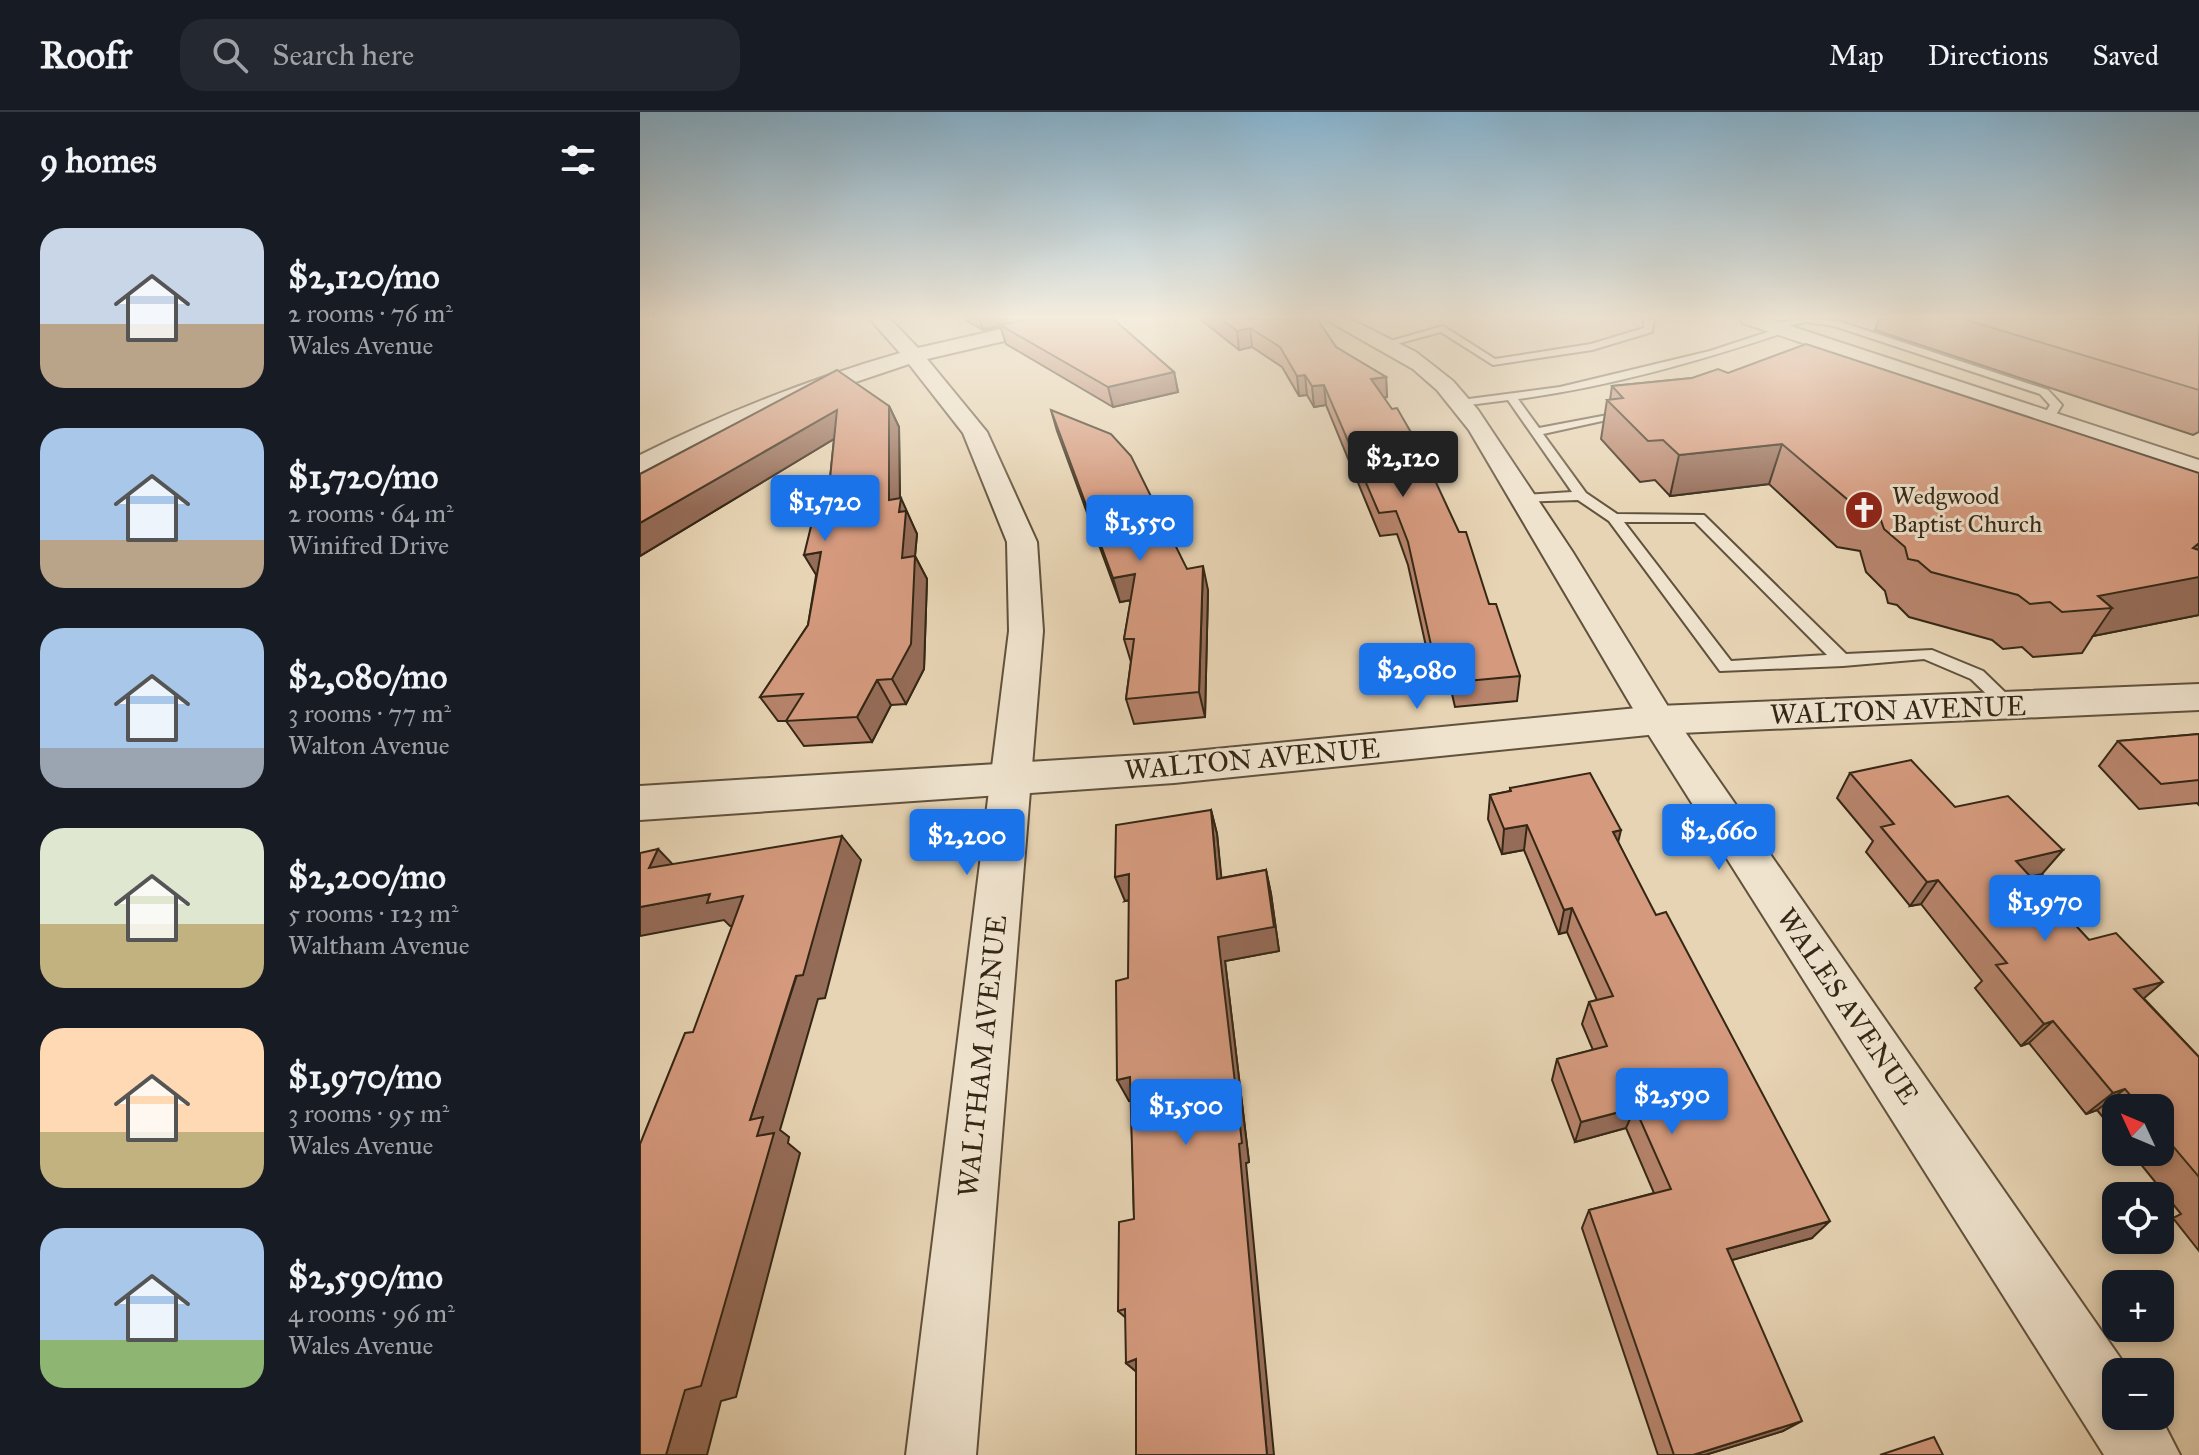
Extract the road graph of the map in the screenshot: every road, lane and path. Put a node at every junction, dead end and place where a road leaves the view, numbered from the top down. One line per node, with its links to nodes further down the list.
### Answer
1 (838, 382): 12 (street)
2 (935, 382): 21 (street, WALTHAM AVENUE)
3 (1440, 382): 8 (street, WALES AVENUE)
4 (1594, 382): 7 (lane)
5 (1926, 382): 10 (street)
6 (2013, 382): 10 (lane)
7 (1511, 397): 8 (lane); 11 (lane)
8 (1461, 403): 15 (street, WALES AVENUE)
9 (1650, 408): 11 (lane)
10 (2048, 418): 13 (street)
11 (1536, 432): 14 (lane)
12 (640, 465)
13 (2199, 468)
14 (1581, 496): 15 (lane); 16 (lane)
15 (1524, 499): 20 (street, WALES AVENUE)
16 (1614, 518): 17 (lane); 17 (lane)
17 (1843, 661): 19 (lane)
18 (2199, 697): 19 (street, WALTON AVENUE)
19 (2008, 705): 20 (street, WALTON AVENUE)
20 (1658, 720): 21 (street, WALTON AVENUE); 23 (street, WALES AVENUE)
21 (1011, 778): 22 (street, WALTON AVENUE); 25 (street, WALTHAM AVENUE)
22 (640, 803)
23 (2102, 1390)
24 (2128, 1430): 26 (street)
25 (941, 1455)
26 (2145, 1455)

